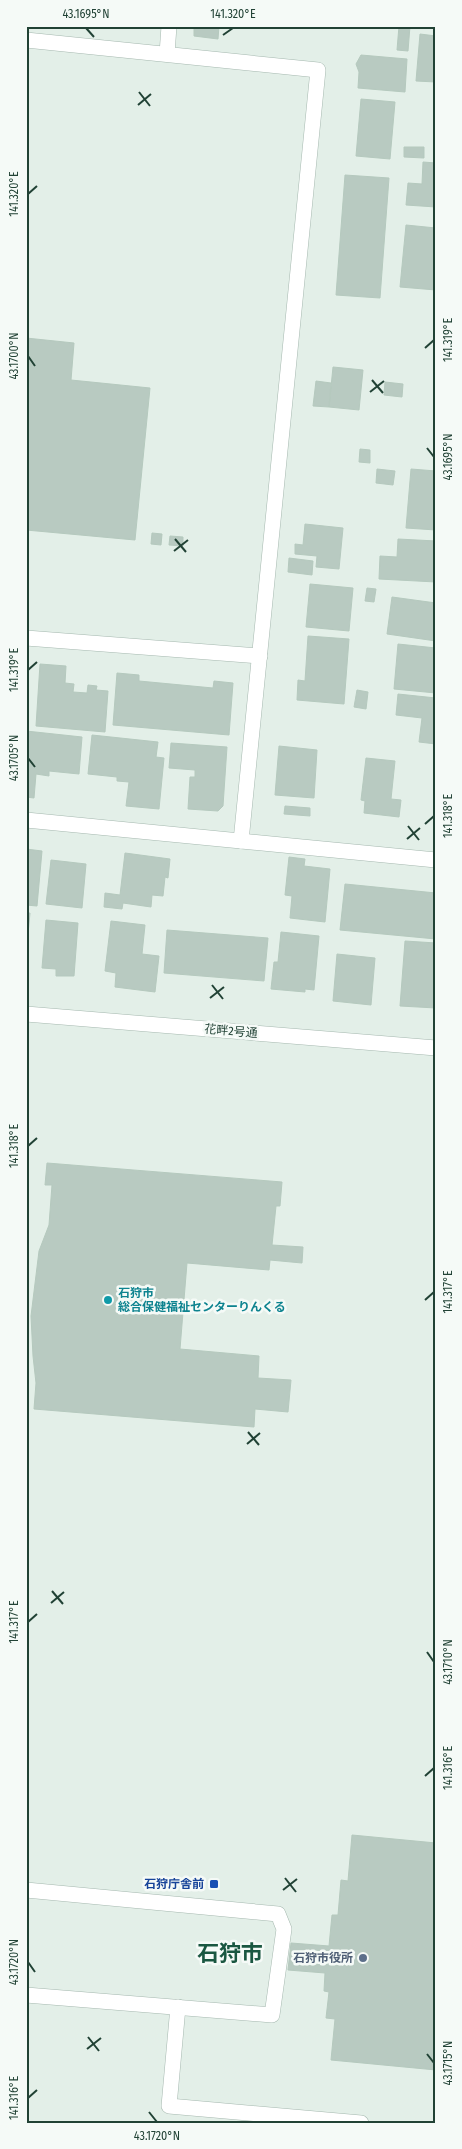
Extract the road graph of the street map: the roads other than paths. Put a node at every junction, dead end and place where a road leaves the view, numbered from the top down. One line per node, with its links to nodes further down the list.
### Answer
1 (169, 26): 3 (street)
2 (26, 40): 3 (street)
3 (166, 54): 5 (street)
4 (26, 638): 5 (street)
5 (260, 656): 7 (street)
6 (26, 820): 7 (street)
7 (241, 841): 8 (street)
8 (436, 860)
9 (26, 1014): 10 (street, 花畔2号通)
10 (436, 1048)
11 (26, 1890): 13 (street)
12 (26, 1995): 13 (street)
13 (178, 2007): 14 (street)
14 (362, 2123)

